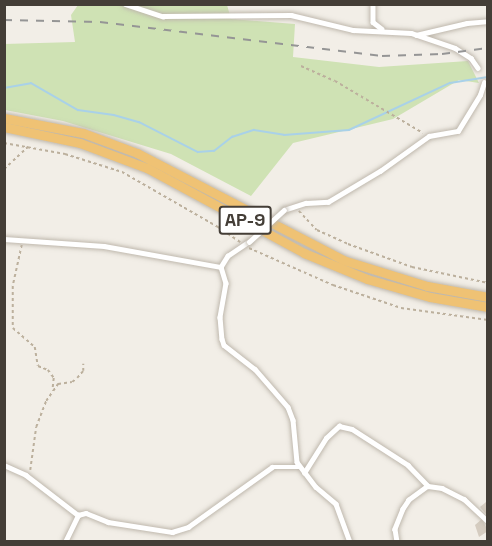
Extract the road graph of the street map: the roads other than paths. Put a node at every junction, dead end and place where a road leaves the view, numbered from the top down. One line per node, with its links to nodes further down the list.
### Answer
1 (125, 4): 4 (street)
2 (374, 4): 4 (street)
3 (488, 21): 5 (street)
4 (385, 30): 5 (street)
5 (416, 35): 6 (street)
6 (478, 68)
7 (484, 83): 11 (street, bridge)
8 (4, 118): 12 (highway, AP-9)
9 (4, 127): 13 (highway, AP-9)
10 (4, 239): 11 (street)
11 (221, 267): 15 (street)
12 (488, 297)
13 (488, 307)
14 (4, 465): 18 (street)
15 (300, 467): 16 (street); 18 (street)
16 (304, 473): 17 (street); 21 (street)
17 (428, 486): 19 (street); 22 (street)
18 (78, 515): 20 (street)
19 (488, 521)
20 (65, 542)
21 (350, 542)
22 (398, 542)

